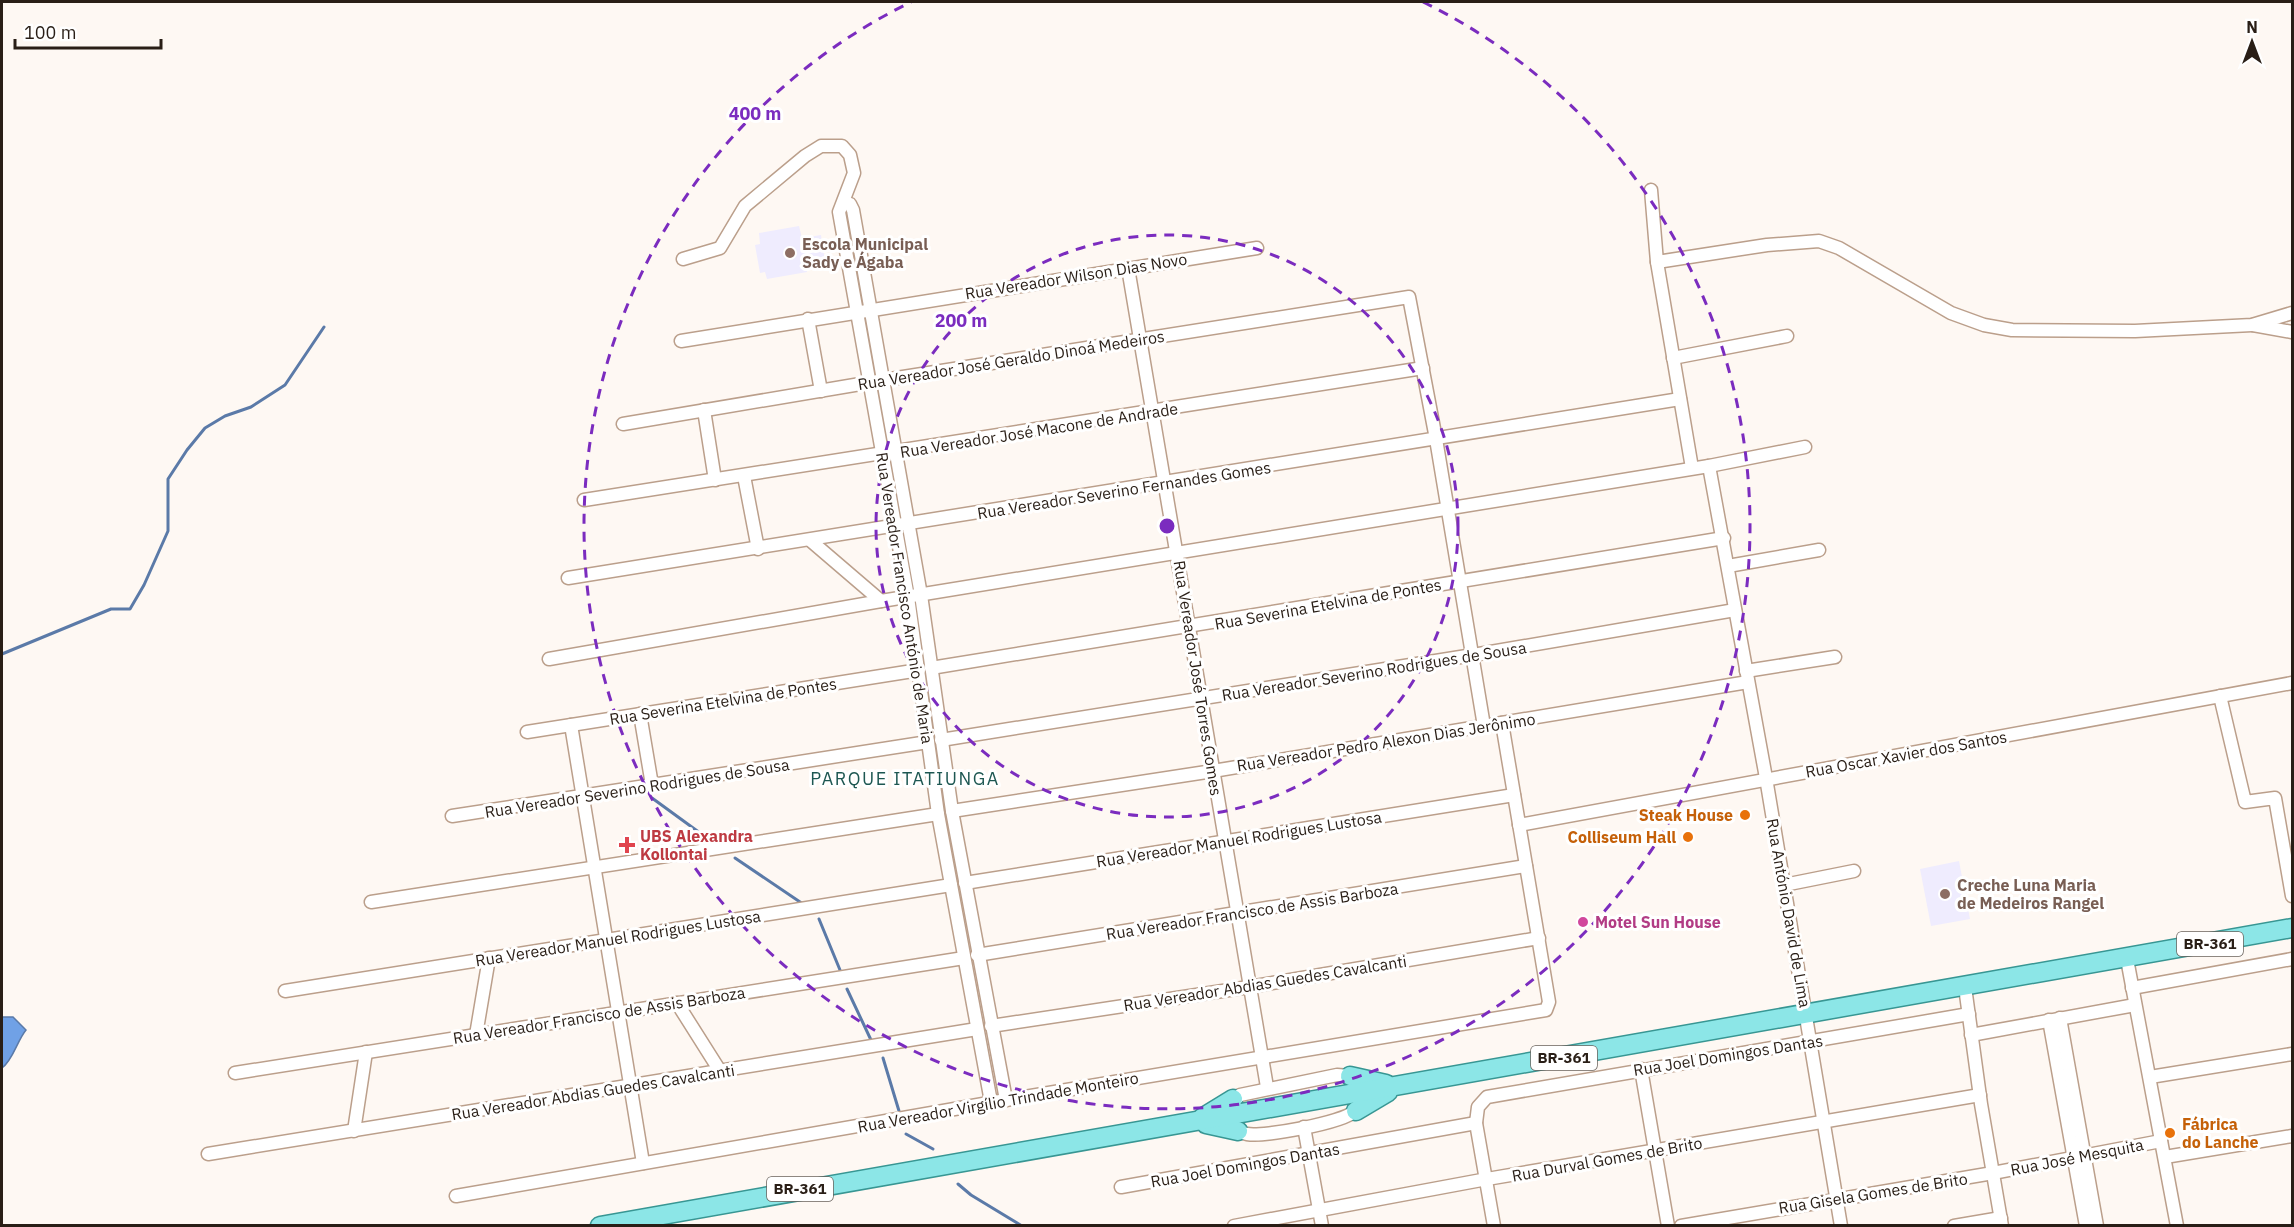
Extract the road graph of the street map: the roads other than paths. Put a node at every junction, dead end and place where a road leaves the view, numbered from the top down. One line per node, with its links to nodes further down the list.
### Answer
1 (1651, 190): 5 (street)
2 (845, 203): 4 (street, Rua Vereador Francisco António de Maria); 7 (street); 8 (street, Rua Vereador Francisco António de Maria)
3 (1257, 248): 6 (street, Rua Vereador Wilson Dias Novo)
4 (683, 259)
5 (1657, 262): 11 (street); 16 (street)
6 (1128, 268): 7 (street, Rua Vereador Wilson Dias Novo); 14 (street, Rua Vereador José Torres Gomes)
7 (871, 309): 8 (street, Rua Vereador Wilson Dias Novo); 18 (street)
8 (857, 312): 10 (street, Rua Vereador Wilson Dias Novo); 19 (street, Rua Vereador Francisco António de Maria)
9 (2292, 313): 11 (street)
10 (808, 319): 15 (street, Rua Vereador Wilson Dias Novo); 20 (street)
11 (2252, 325): 12 (street)
12 (2292, 332)
13 (1787, 336): 16 (street)
14 (1141, 340): 17 (street, Rua Vereador José Geraldo Dinoá Medeiros); 18 (street, Rua Vereador José Geraldo Dinoá Medeiros); 23 (street, Rua Vereador José Torres Gomes)
15 (681, 341)
16 (1673, 358): 21 (street)
17 (1423, 368): 23 (street, Rua Vereador José Macone de Andrade); 25 (street)
18 (884, 380): 19 (street, Rua Vereador José Geraldo Dinoá Medeiros); 27 (street)
19 (868, 382): 20 (street, Rua Vereador José Geraldo Dinoá Medeiros); 28 (street, Rua Vereador Francisco António de Maria)
20 (821, 391): 22 (street, Rua Vereador José Geraldo Dinoá Medeiros)
21 (1680, 399): 25 (street, Rua Vereador Severino Fernandes Gomes); 30 (street)
22 (704, 410): 24 (street, Rua Vereador José Geraldo Dinoá Medeiros); 32 (street)
23 (1152, 412): 27 (street, Rua Vereador José Macone de Andrade); 33 (street, Rua Vereador José Torres Gomes)
24 (623, 424)
25 (1436, 439): 33 (street, Rua Vereador Severino Fernandes Gomes); 35 (street)
26 (1805, 447): 29 (street)
27 (895, 452): 28 (street, Rua Vereador José Macone de Andrade); 36 (street)
28 (882, 455): 31 (street, Rua Vereador José Macone de Andrade); 37 (street, Rua Vereador Francisco António de Maria)
29 (1709, 466): 30 (street); 38 (street, Rua António David de Lima)
30 (1692, 468): 35 (street)
31 (744, 476): 32 (street, Rua Vereador José Macone de Andrade); 40 (street)
32 (715, 480): 34 (street, Rua Vereador José Macone de Andrade)
33 (1166, 483): 36 (street, Rua Vereador Severino Fernandes Gomes); 42 (street, Rua Vereador José Torres Gomes)
34 (584, 500)
35 (1447, 509): 42 (street); 45 (street)
36 (909, 524): 37 (street, Rua Vereador Severino Fernandes Gomes); 46 (street)
37 (895, 526): 39 (street, Rua Vereador Severino Fernandes Gomes); 47 (street, Rua Vereador Francisco António de Maria)
38 (1724, 538): 43 (street, Rua António David de Lima); 45 (street, Rua Severina Etelvina de Pontes)
39 (811, 541): 40 (street, Rua Vereador Severino Fernandes Gomes); 48 (street)
40 (758, 549): 44 (street, Rua Vereador Severino Fernandes Gomes)
41 (1819, 550): 43 (street)
42 (1178, 555): 46 (street); 50 (street, Rua Vereador José Torres Gomes)
43 (1728, 566): 49 (street, Rua António David de Lima)
44 (568, 578)
45 (1460, 582): 50 (street, Rua Severina Etelvina de Pontes); 51 (street)
46 (921, 595): 47 (street); 54 (street)
47 (908, 597): 48 (street); 54 (street, Rua Vereador Francisco António de Maria)
48 (882, 601): 53 (street)
49 (1735, 610): 51 (street, Rua Vereador Severino Rodrigues de Sousa); 55 (street, Rua António David de Lima)
50 (1189, 628): 54 (street, Rua Severina Etelvina de Pontes); 58 (street, Rua Vereador José Torres Gomes)
51 (1473, 655): 58 (street, Rua Vereador Severino Rodrigues de Sousa); 62 (street)
52 (1835, 657): 55 (street, Rua Vereador Pedro Alexon Dias Jerônimo)
53 (549, 659)
54 (925, 669): 59 (street, Rua Severina Etelvina de Pontes); 64 (street, Rua Vereador Francisco António de Maria)
55 (1747, 676): 60 (street, Rua Vereador Pedro Alexon Dias Jerônimo); 66 (street, Rua António David de Lima)
56 (2292, 683): 57 (street, Rua Oscar Xavier dos Santos)
57 (2220, 696): 66 (street, Rua Oscar Xavier dos Santos); 81 (street)
58 (1201, 699): 64 (street, Rua Vereador Severino Rodrigues de Sousa); 65 (street, Rua Vereador José Torres Gomes)
59 (640, 714): 61 (street, Rua Severina Etelvina de Pontes); 67 (street)
60 (1502, 723): 62 (street, Rua Vereador Pedro Alexon Dias Jerônimo); 68 (street)
61 (571, 725): 63 (street, Rua Severina Etelvina de Pontes); 69 (street)
62 (1484, 726): 65 (street, Rua Vereador Pedro Alexon Dias Jerônimo)
63 (527, 732)
64 (934, 741): 67 (street, Rua Vereador Severino Rodrigues de Sousa); 70 (street); 71 (street, Rua Vereador Francisco António de Maria)
65 (1214, 771): 70 (street, Rua Vereador Pedro Alexon Dias Jerônimo); 74 (street, Rua Vereador José Torres Gomes)
66 (1766, 778): 73 (street, Rua Oscar Xavier dos Santos); 80 (street, Rua António David de Lima)
67 (652, 785): 69 (street, Rua Vereador Severino Rodrigues de Sousa)
68 (1514, 795): 73 (street); 74 (street, Rua Vereador Manuel Rodrigues Lustosa)
69 (582, 796): 72 (street, Rua Vereador Severino Rodrigues de Sousa); 76 (street)
70 (952, 811): 78 (street)
71 (938, 814): 76 (street); 79 (street, Rua Vereador Francisco António de Maria)
72 (452, 816)
73 (1519, 825): 75 (street)
74 (1225, 842): 78 (street, Rua Vereador Manuel Rodrigues Lustosa); 83 (street, Rua Vereador José Torres Gomes)
75 (1526, 866): 83 (street, Rua Vereador Francisco de Assis Barboza); 85 (street)
76 (594, 868): 82 (street); 86 (street)
77 (1854, 871): 80 (street)
78 (965, 883): 87 (street)
79 (951, 885): 86 (street, Rua Vereador Manuel Rodrigues Lustosa); 89 (street, Rua Vereador Francisco António de Maria)
80 (1784, 885): 100 (street, Rua António David de Lima)
81 (2292, 896)
82 (370, 902)
83 (1238, 914): 87 (street, Rua Vereador Francisco de Assis Barboza); 92 (street, Rua Vereador José Torres Gomes)
84 (2291, 932): 90 (main road, BR-361)
85 (1539, 938): 92 (street, Rua Vereador Abdias Guedes Cavalcanti); 109 (street, Rua Vereador Virgílio Trindade Monteiro)
86 (606, 939): 88 (street, Rua Vereador Manuel Rodrigues Lustosa); 98 (street)
87 (977, 955): 102 (street)
88 (489, 958): 95 (street, Rua Vereador Manuel Rodrigues Lustosa); 104 (street)
89 (964, 958): 96 (street, Rua Vereador Francisco de Assis Barboza); 103 (street, Rua Vereador Francisco António de Maria)
90 (2127, 959): 93 (main road, BR-361); 94 (street)
91 (2292, 959): 94 (street)
92 (1249, 987): 102 (street, Rua Vereador Abdias Guedes Cavalcanti); 109 (street, Rua Vereador José Torres Gomes)
93 (1965, 987): 99 (street); 100 (main road, BR-361)
94 (2132, 988): 97 (street)
95 (285, 991)
96 (677, 1003): 98 (street, Rua Vereador Francisco de Assis Barboza); 111 (street)
97 (2135, 1005): 101 (street); 114 (street)
98 (619, 1012): 104 (street, Rua Vereador Francisco de Assis Barboza); 115 (street)
99 (1969, 1014): 105 (street); 106 (street, Rua Joel Domingos Dantas)
100 (1807, 1015): 106 (street, Rua António David de Lima); 116 (main road, BR-361)
101 (2055, 1019): 105 (street); 135 (street)
102 (991, 1026): 121 (street)
103 (977, 1029): 111 (street, Rua Vereador Abdias Guedes Cavalcanti); 122 (street, Rua Vereador Francisco António de Maria)
104 (476, 1035): 107 (street, Rua Vereador Francisco de Assis Barboza)
105 (1971, 1035): 119 (street)
106 (1811, 1041): 110 (street, Rua Joel Domingos Dantas); 124 (street, Rua António David de Lima)
107 (366, 1052): 112 (street, Rua Vereador Francisco de Assis Barboza); 129 (street)
108 (2292, 1054): 114 (street)
109 (1262, 1058): 117 (street, Rua Vereador José Torres Gomes); 121 (street, Rua Vereador Virgílio Trindade Monteiro)
110 (1641, 1069): 126 (street, Rua Joel Domingos Dantas); 132 (street)
111 (720, 1071): 115 (street, Rua Vereador Abdias Guedes Cavalcanti)
112 (235, 1073)
113 (1350, 1076): 116 (main road); 117 (street); 118 (street)
114 (2150, 1077): 131 (street)
115 (630, 1086): 129 (street, Rua Vereador Abdias Guedes Cavalcanti); 137 (street)
116 (1396, 1086): 118 (main road, BR-361); 123 (main road)
117 (1267, 1087): 120 (street)
118 (1362, 1092): 123 (street); 127 (main road, BR-361)
119 (1980, 1095): 124 (street, Rua Durval Gomes de Brito); 138 (street)
120 (1233, 1099): 125 (main road); 127 (street)
121 (1006, 1100): 122 (street, Rua Vereador Virgílio Trindade Monteiro)
122 (991, 1102): 137 (street, Rua Vereador Virgílio Trindade Monteiro)
123 (1356, 1111): 128 (street)
124 (1824, 1121): 132 (street, Rua Durval Gomes de Brito); 142 (street, Rua António David de Lima)
125 (1197, 1123): 127 (main road, BR-361); 146 (main road, BR-361)
126 (1476, 1123): 134 (street, Rua Joel Domingos Dantas); 139 (street)
127 (1233, 1124): 128 (street)
128 (1304, 1127): 134 (street)
129 (354, 1131): 133 (street, Rua Vereador Abdias Guedes Cavalcanti)
130 (2292, 1136): 136 (street)
131 (2162, 1141): 135 (street, Rua José Mesquita); 136 (street)
132 (1654, 1150): 139 (street, Rua Durval Gomes de Brito); 150 (street)
133 (208, 1154)
134 (1309, 1154): 140 (street, Rua Joel Domingos Dantas); 143 (street)
135 (2080, 1157): 138 (street, Rua José Mesquita); 154 (street); 155 (street)
136 (2164, 1157): 145 (street)
137 (643, 1163): 141 (street, Rua Vereador Virgílio Trindade Monteiro)
138 (1993, 1173): 142 (street, Rua Gisela Gomes de Brito); 144 (street)
139 (1486, 1179): 143 (street, Rua Durval Gomes de Brito); 149 (street)
140 (1121, 1187)
141 (456, 1196)
142 (1837, 1199): 151 (street, Rua Gisela Gomes de Brito); 152 (street, Rua António David de Lima)
143 (1320, 1211): 147 (street, Rua Durval Gomes de Brito); 148 (street)
144 (2002, 1222): 153 (street)
145 (2176, 1223)
146 (600, 1226)
147 (1234, 1226)
148 (1322, 1226)
149 (1494, 1226)
150 (1668, 1226)
151 (1681, 1226)
152 (1841, 1226)
153 (1954, 1226)
154 (2086, 1226)
155 (2097, 1226)

